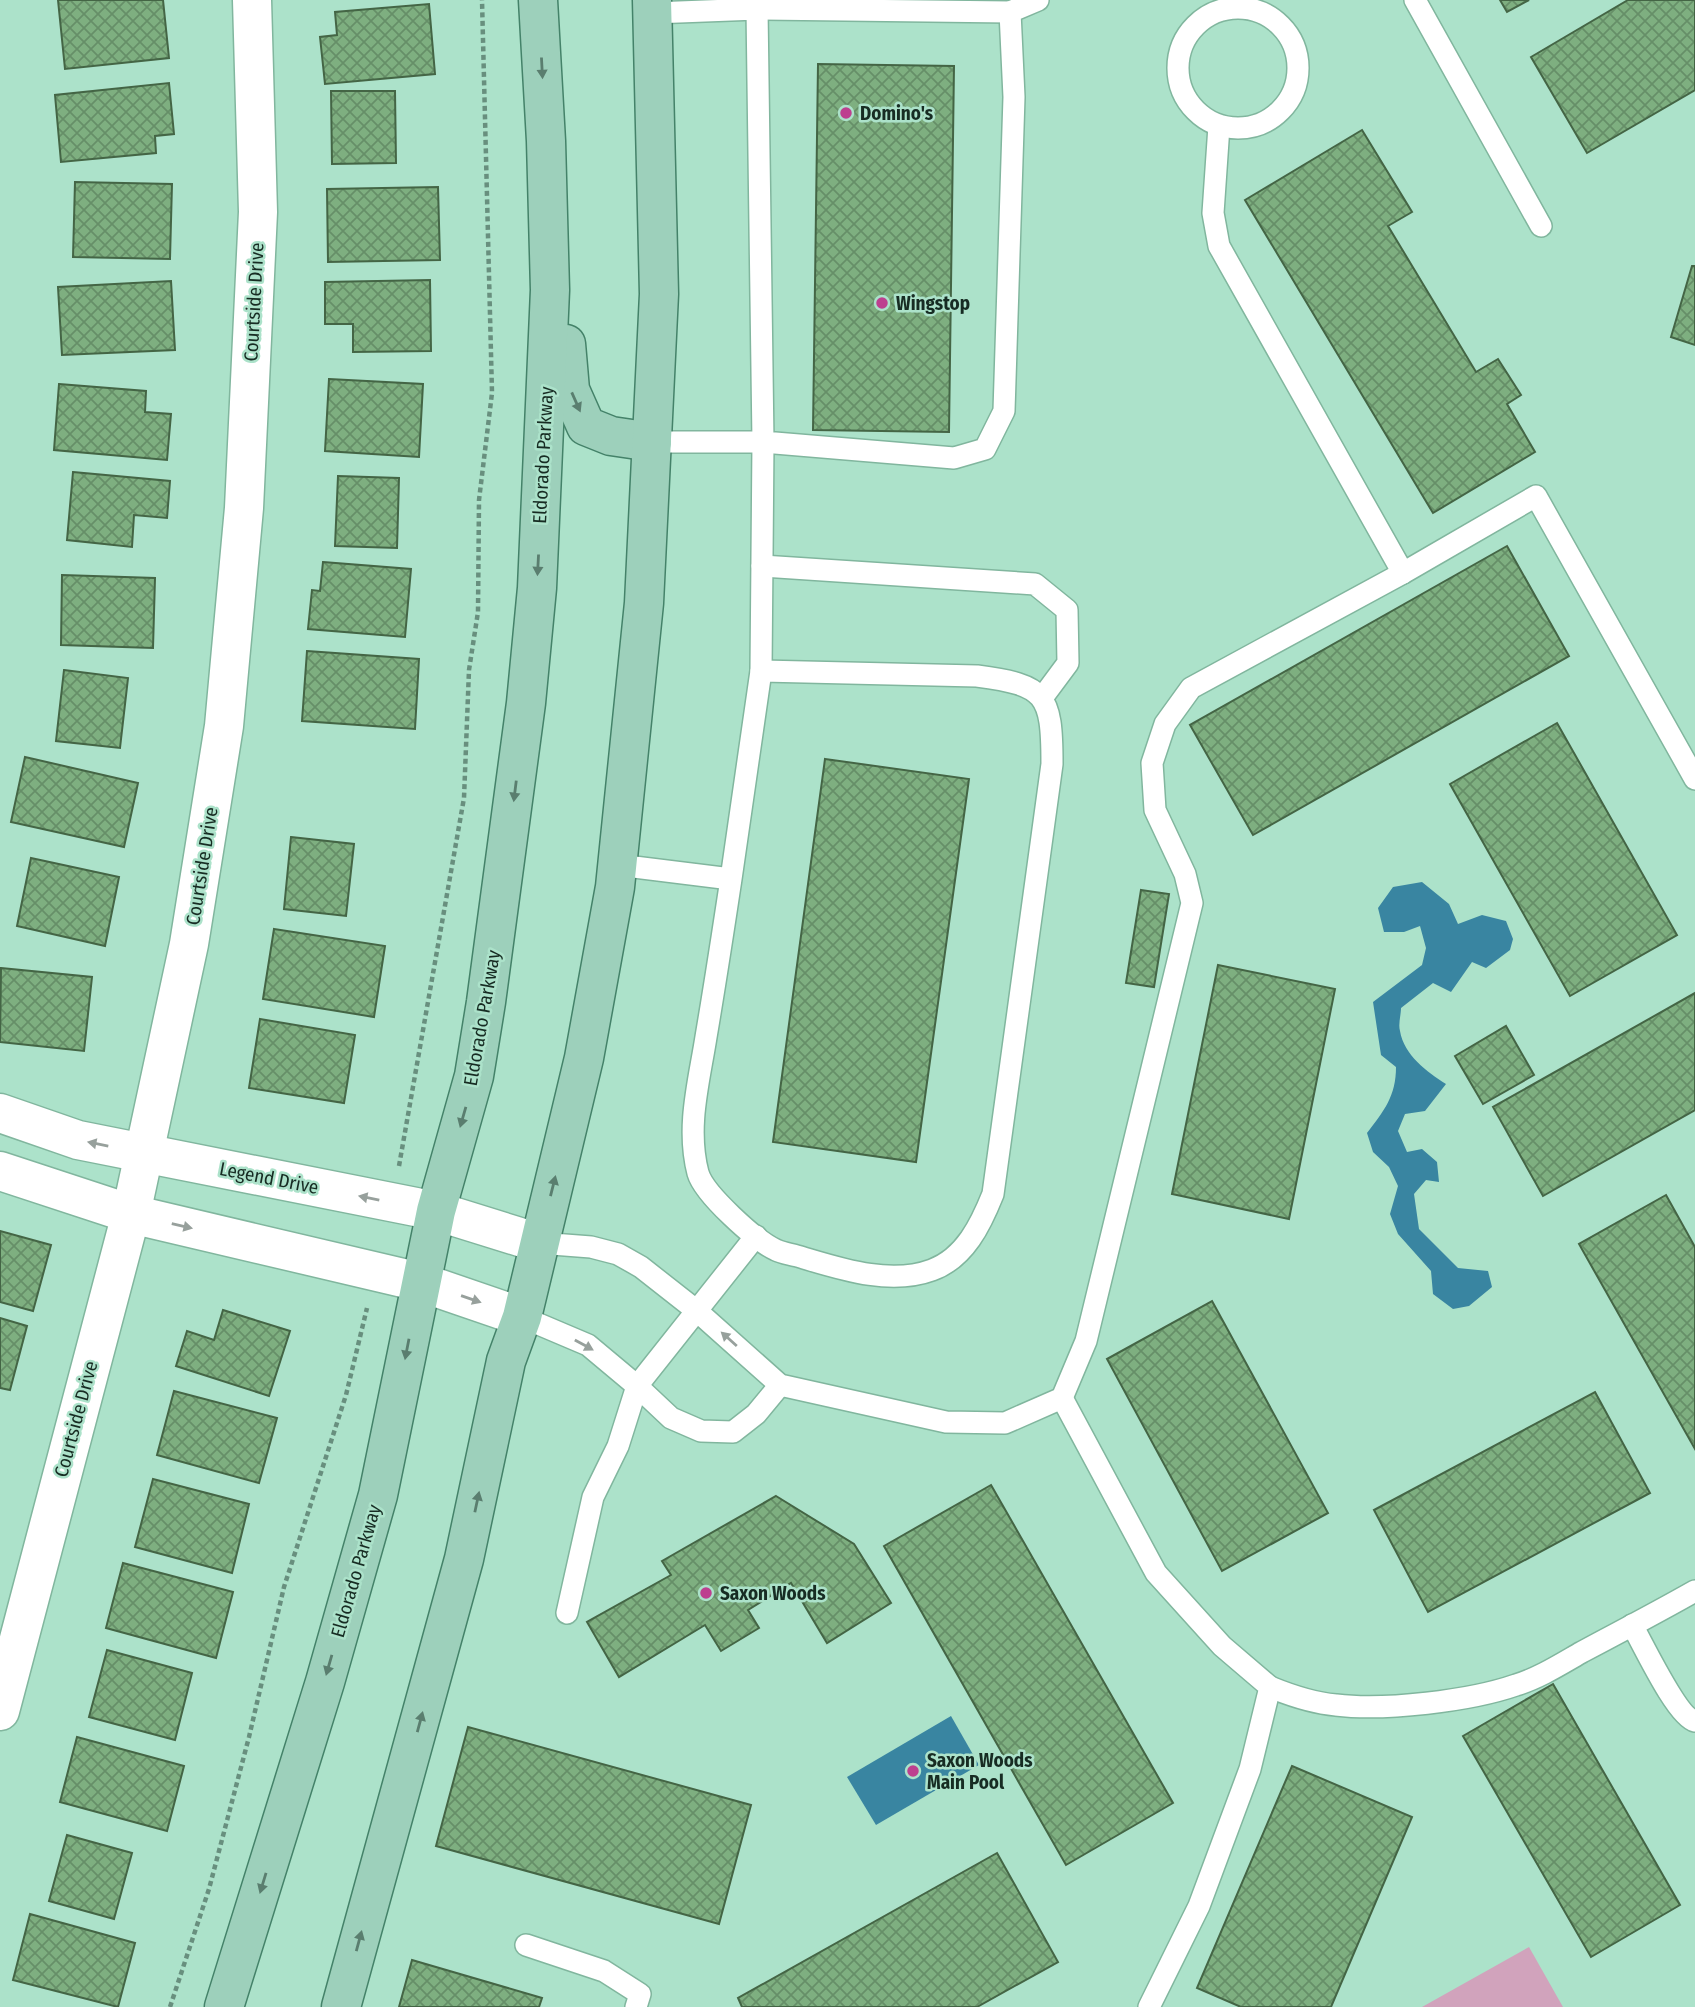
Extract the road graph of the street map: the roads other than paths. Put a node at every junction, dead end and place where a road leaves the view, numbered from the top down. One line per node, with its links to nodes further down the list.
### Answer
1 (252, 0): 21 (street, Courtside Drive)
2 (538, 0): 9 (main road, Eldorado Parkway, one-way to 9)
3 (1038, 0): 7 (lane)
4 (1419, 2): 10 (lane)
5 (756, 5): 6 (lane); 7 (lane); 12 (lane)
6 (652, 6): 11 (main road)
7 (1010, 12): 12 (lane)
8 (1219, 126): 8 (lane); 14 (lane)
9 (546, 167): 11 (main road, one-way to 11); 23 (main road, Eldorado Parkway, one-way to 23)
10 (1541, 226)
11 (652, 442): 12 (lane); 18 (main road)
12 (763, 442): 13 (lane)
13 (762, 566): 15 (lane); 16 (lane)
14 (1403, 573): 17 (lane); 32 (lane)
15 (761, 671): 16 (lane); 19 (lane)
16 (1042, 698): 25 (lane)
17 (1695, 779)
18 (618, 865): 19 (lane); 26 (main road, one-way to 18)
19 (731, 879): 25 (lane)
20 (0, 1113): 21 (street, Legend Drive, one-way to 20)
21 (145, 1153): 23 (street, Legend Drive, one-way to 21); 24 (street, Courtside Drive)
22 (0, 1171): 24 (street)
23 (436, 1211): 26 (street, Legend Drive); 27 (main road, Eldorado Parkway)
24 (131, 1214): 27 (street, one-way to 27); 37 (street, Courtside Drive)
25 (756, 1236): 28 (lane)
26 (539, 1243): 28 (lane); 29 (main road)
27 (421, 1282): 29 (street, one-way to 29); 40 (main road, Eldorado Parkway, one-way to 40)
28 (697, 1311): 30 (lane, one-way to 28); 31 (lane)
29 (522, 1317): 31 (lane, one-way to 31); 41 (main road, one-way to 29)
30 (780, 1385): 31 (lane); 32 (lane)
31 (638, 1386): 34 (lane)
32 (1062, 1398): 36 (lane)
33 (1695, 1591): 35 (lane)
34 (567, 1613)
35 (1632, 1625): 36 (lane); 38 (lane)
36 (1270, 1687): 43 (lane)
37 (0, 1711)
38 (1695, 1721)
39 (526, 1945): 42 (lane)
40 (224, 2007)
41 (341, 2007)
42 (636, 2007)
43 (1149, 2007)

